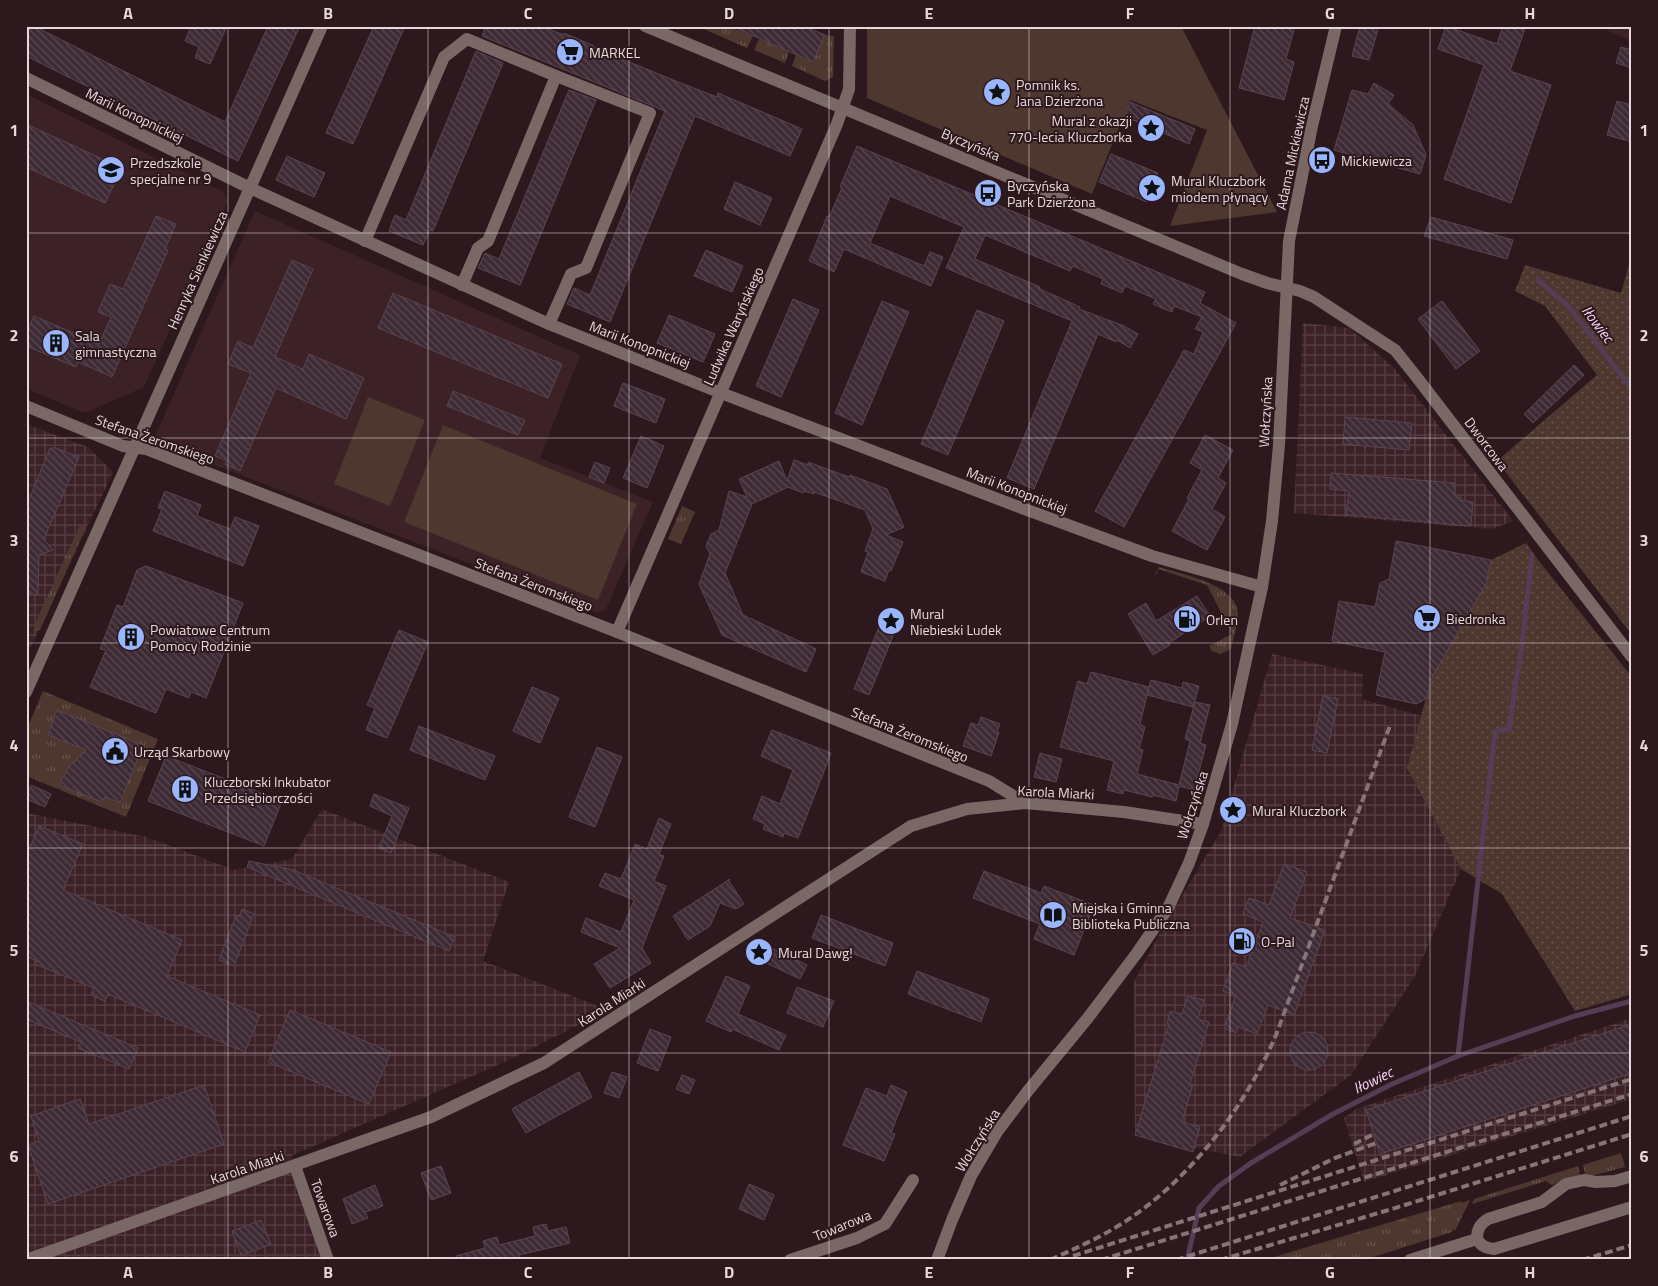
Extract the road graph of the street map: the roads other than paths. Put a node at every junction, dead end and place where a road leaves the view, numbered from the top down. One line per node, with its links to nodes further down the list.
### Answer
1 (322, 26): 8 (street, Henryka Sienkiewicza)
2 (645, 26): 7 (street, Byczyńska)
3 (850, 26): 7 (street, Ludwika Waryńskiego)
4 (1336, 26): 11 (street, Adama Mickiewicza)
5 (556, 76): 9 (street); 10 (street); 12 (street)
6 (26, 78): 8 (street, Marii Konopnickiej)
7 (842, 109): 11 (street, Byczyńska); 13 (street, Ludwika Waryńskiego)
8 (250, 188): 9 (street, Marii Konopnickiej); 15 (street, Henryka Sienkiewicza)
9 (365, 240): 10 (street, Marii Konopnickiej)
10 (462, 284): 12 (street, Marii Konopnickiej)
11 (1286, 288): 16 (street, Wołczyńska); 18 (street, Dworcowa)
12 (549, 324): 13 (street, Marii Konopnickiej)
13 (721, 393): 16 (street, Marii Konopnickiej); 17 (street, Ludwika Waryńskiego)
14 (26, 406): 15 (street, Stefana Żeromskiego)
15 (134, 447): 17 (street, Stefana Żeromskiego); 19 (street, Henryka Sienkiewicza)
16 (1262, 587): 21 (street, Wołczyńska)
17 (617, 632): 20 (street, Stefana Żeromskiego)
18 (1632, 657)
19 (26, 692)
20 (1025, 803): 21 (street, Karola Miarki); 22 (street, Karola Miarki)
21 (1203, 824): 30 (street, Wołczyńska)
22 (295, 1166): 27 (street, Karola Miarki); 28 (street, Towarowa)
23 (1632, 1176): 26 (street)
24 (913, 1180): 29 (street, Towarowa)
25 (1632, 1207): 26 (street)
26 (1477, 1239): 31 (street)
27 (26, 1260)
28 (328, 1260)
29 (790, 1260)
30 (937, 1260)
31 (1410, 1260)

